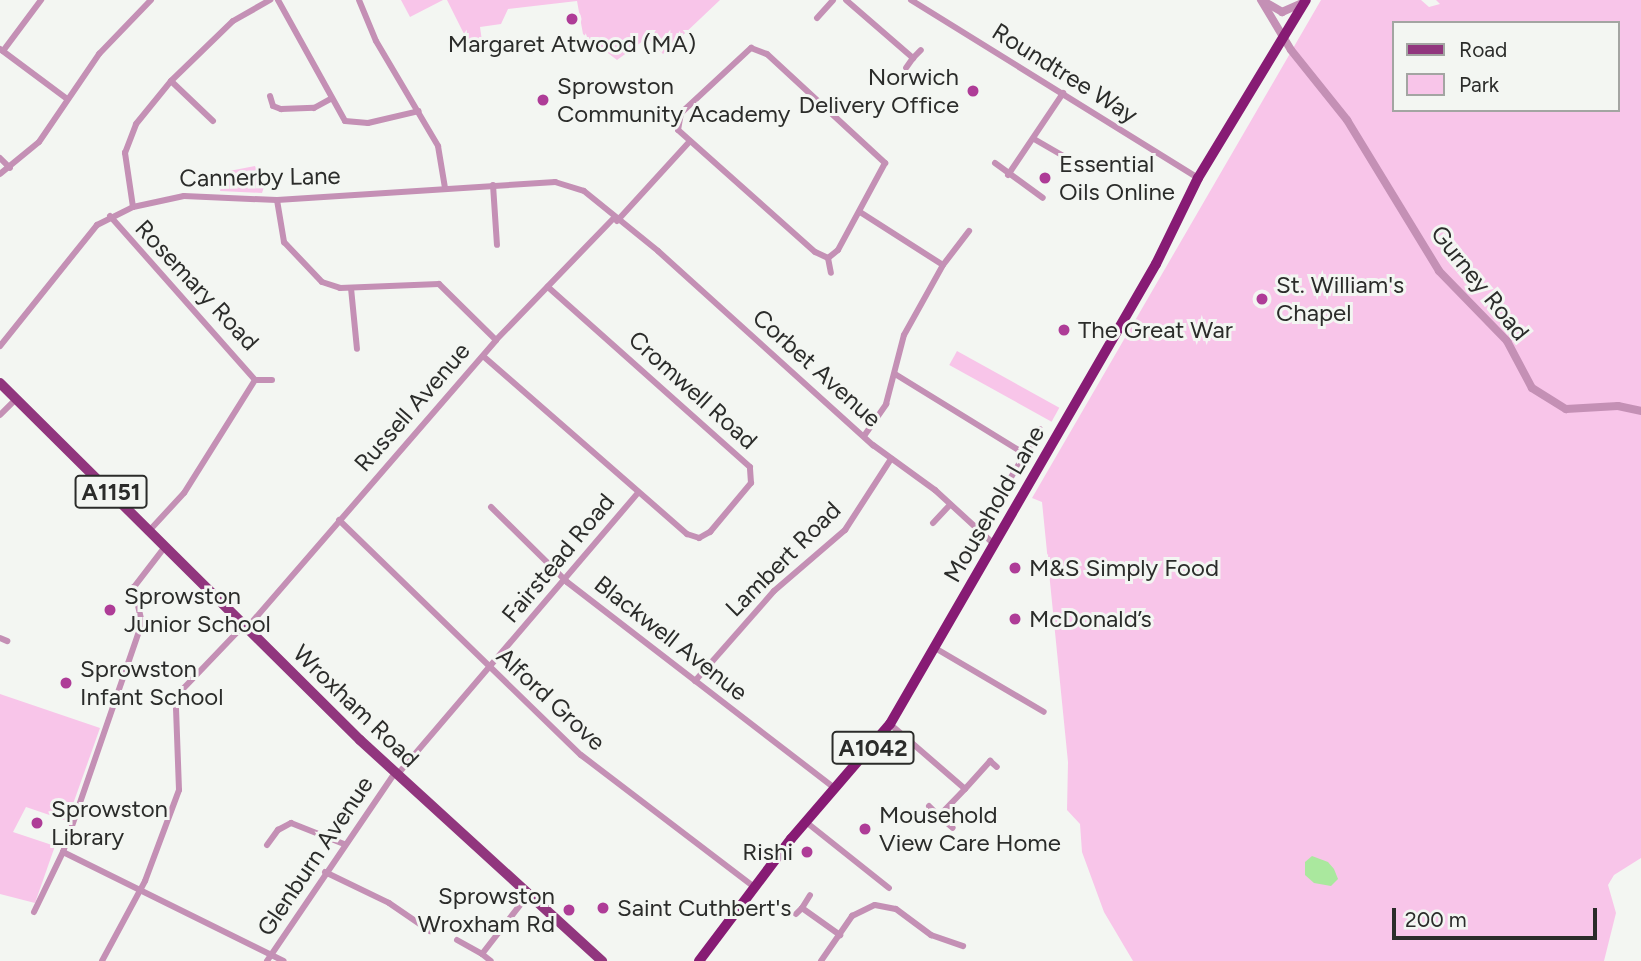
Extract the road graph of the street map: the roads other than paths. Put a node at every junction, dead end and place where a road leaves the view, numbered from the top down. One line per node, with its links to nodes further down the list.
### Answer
1 (41, 0): 13 (street)
2 (151, 0): 20 (street)
3 (270, 0): 17 (street)
4 (278, 0): 21 (street)
5 (359, 0): 22 (street)
6 (833, 0): 11 (street)
7 (846, 0): 15 (street)
8 (911, 0): 18 (street, Roundtree Way)
9 (1262, 0): 10 (street); 12 (street, Gurney Road)
10 (1306, 0): 12 (highway, A1042)
11 (817, 18)
12 (1284, 39): 32 (highway, Mousehold Lane / A1042); 57 (street, Gurney Road)
13 (1, 50): 20 (street)
14 (921, 50): 15 (street)
15 (913, 58): 16 (street)
16 (905, 68)
17 (171, 81): 23 (street); 37 (street)
18 (1063, 93): 24 (street); 32 (street, Roundtree Way)
19 (270, 96): 21 (street)
20 (67, 99): 29 (street)
21 (330, 99): 22 (street)
22 (419, 111): 34 (street)
23 (213, 121)
24 (1034, 139): 27 (street); 31 (street)
25 (690, 141): 38 (street); 40 (street, Russell Avenue); 43 (street)
26 (0, 158): 29 (street)
27 (1067, 158)
28 (995, 163): 31 (street)
29 (10, 168): 30 (street)
30 (0, 174)
31 (1008, 175): 35 (street)
32 (1198, 178): 70 (highway, Mousehold Lane / A1042)
33 (493, 185): 34 (street, Cannerby Lane); 40 (street, Cannerby Lane); 42 (street)
34 (445, 188): 36 (street, Cannerby Lane)
35 (1043, 198)
36 (277, 200): 37 (street, Cannerby Lane); 47 (street)
37 (133, 207): 39 (street, Cannerby Lane)
38 (860, 212): 43 (street); 44 (street)
39 (110, 216): 49 (street, Cannerby Lane); 53 (street, Rosemary Road)
40 (615, 219): 46 (street, Russell Avenue); 60 (street, Corbet Avenue)
41 (969, 231): 44 (street)
42 (497, 245)
43 (828, 257): 45 (street)
44 (943, 265): 52 (street)
45 (831, 273)
46 (548, 287): 48 (street, Russell Avenue); 64 (street, Cromwell Road)
47 (351, 288): 48 (street); 50 (street)
48 (496, 340): 51 (street, Russell Avenue)
49 (0, 346)
50 (357, 349)
51 (483, 356): 64 (street, Cromwell Road); 67 (street, Russell Avenue)
52 (895, 374): 60 (street); 61 (street)
53 (255, 380): 54 (street, Rosemary Road); 69 (street, Rosemary Road)
54 (272, 380)
55 (0, 383): 56 (main road, Wroxham Road / A1151)
56 (17, 398): 58 (street); 69 (main road, Wroxham Road / A1151)
57 (1641, 411)
58 (0, 415)
59 (1040, 429): 61 (street)
60 (864, 436): 62 (street, Corbet Avenue)
61 (1025, 454): 63 (street)
62 (891, 459): 65 (street, Corbet Avenue); 76 (street, Lambert Road)
63 (1011, 477)
64 (638, 493): 72 (street, Fairstead Road)
65 (950, 505): 68 (street); 70 (street, Corbet Avenue)
66 (491, 507): 72 (street, Blackwell Avenue)
67 (339, 520): 73 (street, Russell Avenue); 75 (street, Alford Grove)
68 (933, 523)
69 (148, 532): 71 (main road, Wroxham Road / A1151)
70 (995, 545): 74 (highway, Mousehold Lane / A1042)
71 (164, 548): 73 (main road, Wroxham Road / A1151); 91 (street)
72 (565, 580): 75 (street, Fairstead Road); 76 (street, Blackwell Avenue)
73 (245, 627): 82 (main road, Wroxham Road / A1151); 95 (street, Russell Avenue)
74 (935, 648): 77 (street); 78 (highway, Mousehold Lane / A1042)
75 (489, 669): 82 (street, Fairstead Road); 93 (street, Alford Grove)
76 (695, 681): 83 (street, Blackwell Avenue)
77 (1044, 712)
78 (890, 724): 83 (highway, Mousehold Lane / A1042); 84 (street)
79 (983, 756): 80 (street)
80 (990, 761): 81 (street); 84 (street)
81 (997, 767)
82 (396, 774): 89 (street, Glenburn Avenue); 97 (main road, Wroxham Road / A1151)
83 (836, 789): 87 (highway, Mousehold Lane / A1042)
84 (965, 789): 86 (street)
85 (929, 806): 86 (street)
86 (939, 816): 88 (street)
87 (806, 822): 93 (highway, Mousehold Lane / A1042); 94 (street)
88 (953, 828)
89 (344, 844): 90 (street); 92 (street, Glenburn Avenue)
90 (267, 845)
91 (63, 852): 95 (street); 99 (street)
92 (325, 872): 101 (street); 106 (street, Glenburn Avenue)
93 (754, 887): 112 (highway, Mousehold Lane / A1042)
94 (889, 888)
95 (140, 891): 106 (street); 108 (street, Russell Avenue)
96 (810, 895): 98 (street)
97 (527, 897): 105 (street); 111 (main road, Wroxham Road / A1151)
98 (802, 908): 100 (street); 102 (street)
99 (34, 912)
100 (796, 914)
101 (430, 931)
102 (840, 935): 104 (street); 107 (street)
103 (457, 940): 105 (street)
104 (963, 946)
105 (482, 954): 110 (street)
106 (269, 958): 109 (street)
107 (823, 959): 113 (street)
108 (102, 961)
109 (284, 961)
110 (491, 961)
111 (602, 961)
112 (699, 961)
113 (832, 961)

